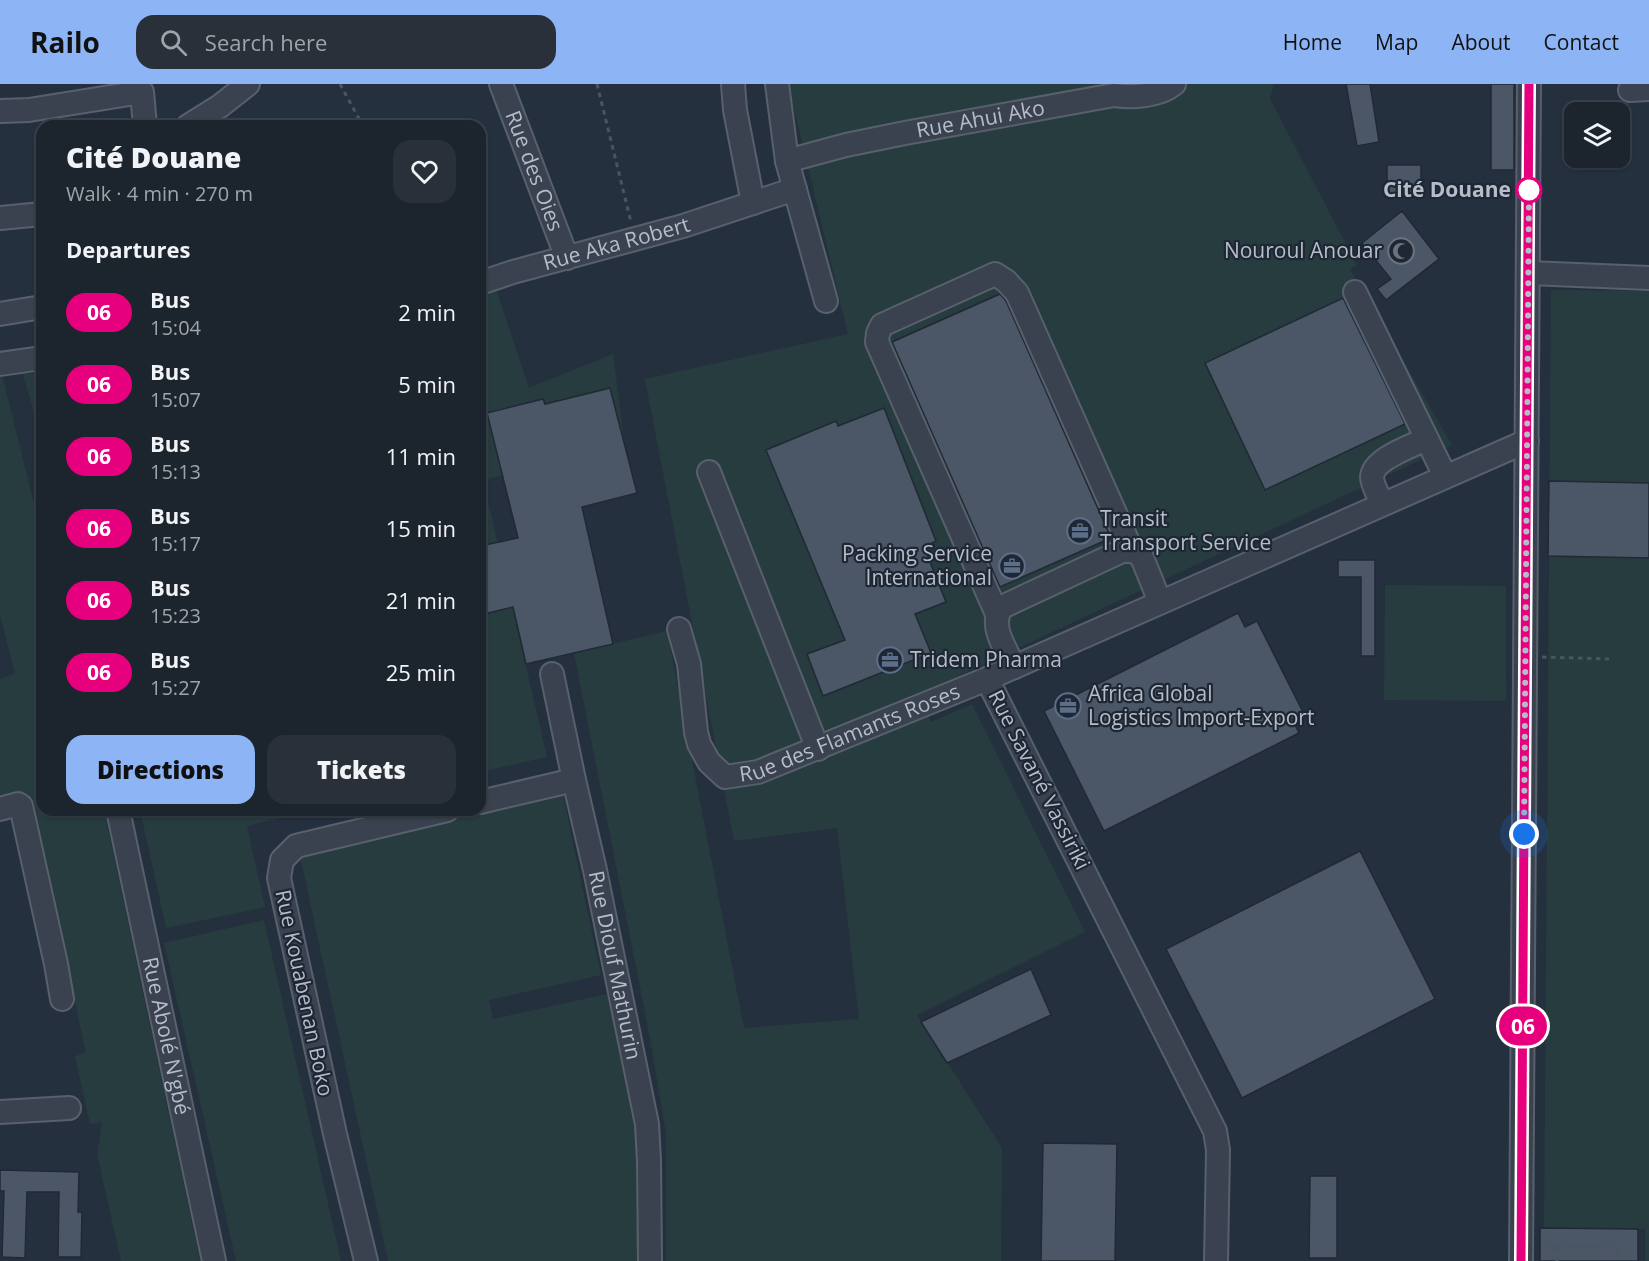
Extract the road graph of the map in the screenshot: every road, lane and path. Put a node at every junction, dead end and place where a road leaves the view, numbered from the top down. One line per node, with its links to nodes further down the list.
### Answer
1 (248, 84): 12 (street)
2 (340, 84): 13 (path)
3 (501, 84): 20 (street, Rue des Oies)
4 (597, 84): 19 (path)
5 (733, 84): 16 (street)
6 (777, 84): 14 (street)
7 (1174, 84): 14 (street, Rue Ahui Ako)
8 (1529, 84): 21 (street)
9 (142, 88): 10 (street); 11 (street)
10 (0, 111)
11 (145, 120)
12 (199, 120)
13 (360, 120)
14 (788, 161): 15 (street)
15 (795, 189): 16 (street, Rue Aka Robert); 25 (street)
16 (753, 203): 19 (street, Rue Aka Robert)
17 (36, 215): 18 (street)
18 (0, 218)
19 (636, 240): 20 (street, Rue Aka Robert)
20 (567, 258): 23 (street, Rue Aka Robert)
21 (1529, 273): 22 (street); 31 (street)
22 (1649, 278)
23 (486, 281)
24 (1355, 292): 30 (street)
25 (826, 301)
26 (36, 308): 27 (street)
27 (0, 314)
28 (36, 359): 29 (street)
29 (0, 364)
30 (1426, 439): 33 (street); 34 (street)
31 (1527, 441): 33 (street, Rue Savané Vassiriki); 39 (street)
32 (709, 472): 44 (street)
33 (1445, 476): 34 (street, Rue Savané Vassiriki)
34 (1382, 504): 36 (street, Rue Savané Vassiriki)
35 (1132, 551): 36 (street); 37 (street); 37 (street)
36 (1161, 602): 41 (street, Rue Savané Vassiriki)
37 (997, 614): 41 (street)
38 (679, 629): 44 (street, Rue des Flamants Roses)
39 (1526, 656): 40 (path); 54 (street)
40 (1609, 658)
41 (1014, 667): 43 (street, Rue Savané Vassiriki)
42 (552, 674): 45 (street, Rue Diouf Mathurin)
43 (987, 679): 44 (street, Rue des Flamants Roses); 58 (street, Rue Savané Vassiriki)
44 (818, 749)
45 (574, 780): 46 (street); 57 (street, Rue Diouf Mathurin)
46 (486, 801)
47 (0, 809): 50 (street)
48 (119, 816): 55 (street, Rue Abolé N'gbé)
49 (422, 816): 56 (street, Rue Kouabenan Boko)
50 (62, 999)
51 (69, 1108): 52 (street)
52 (0, 1112)
53 (1557, 1247): 54 (path); 59 (path); 60 (path)
54 (1521, 1254)
55 (214, 1261)
56 (366, 1261)
57 (650, 1261)
58 (1216, 1261)
59 (1557, 1261)
60 (1617, 1261)

